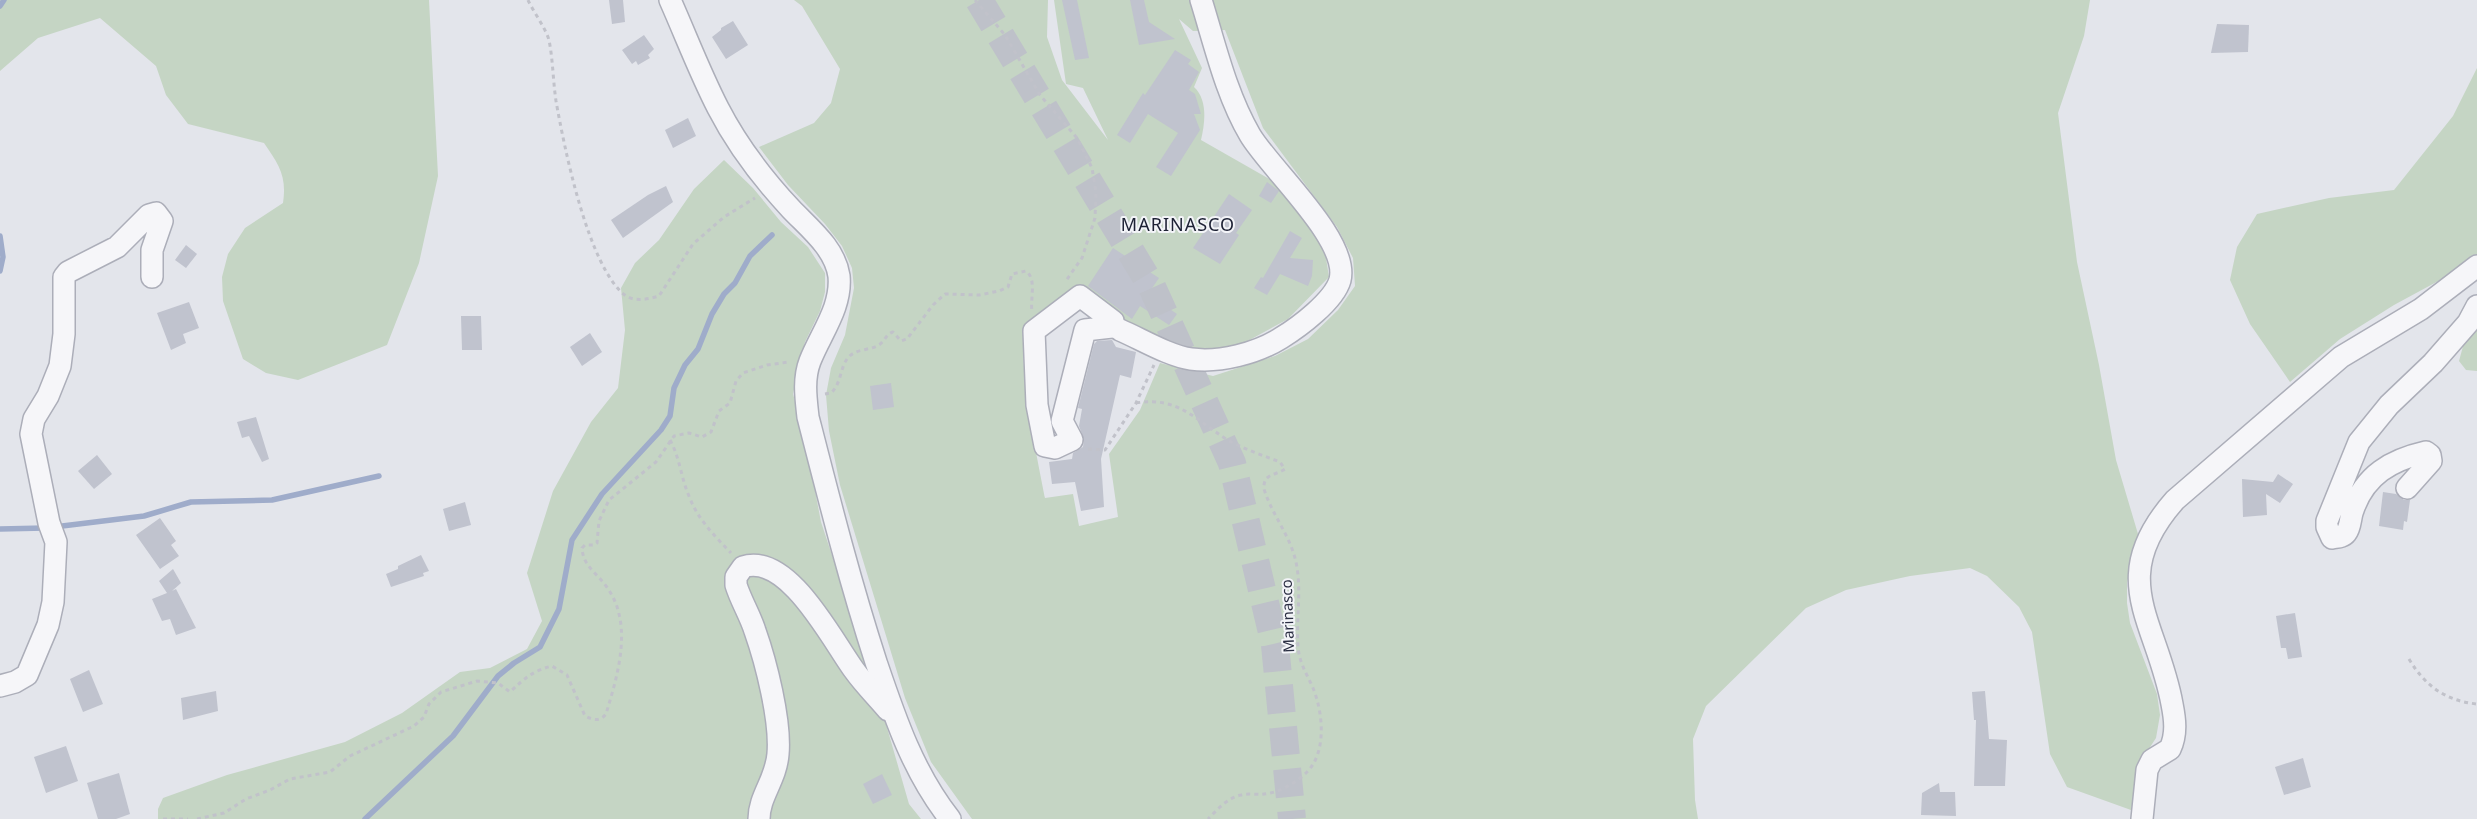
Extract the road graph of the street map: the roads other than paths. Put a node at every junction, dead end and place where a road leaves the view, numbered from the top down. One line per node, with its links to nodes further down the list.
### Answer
1 (670, 0): 10 (street)
2 (1201, 0): 6 (street)
3 (2472, 273): 13 (street)
4 (152, 277): 9 (street)
5 (2477, 306): 8 (street)
6 (1120, 330)
7 (1072, 440): 7 (street)
8 (2407, 488)
9 (0, 686)
10 (895, 718): 11 (street); 12 (street)
11 (759, 819)
12 (950, 819)
13 (2142, 819)

